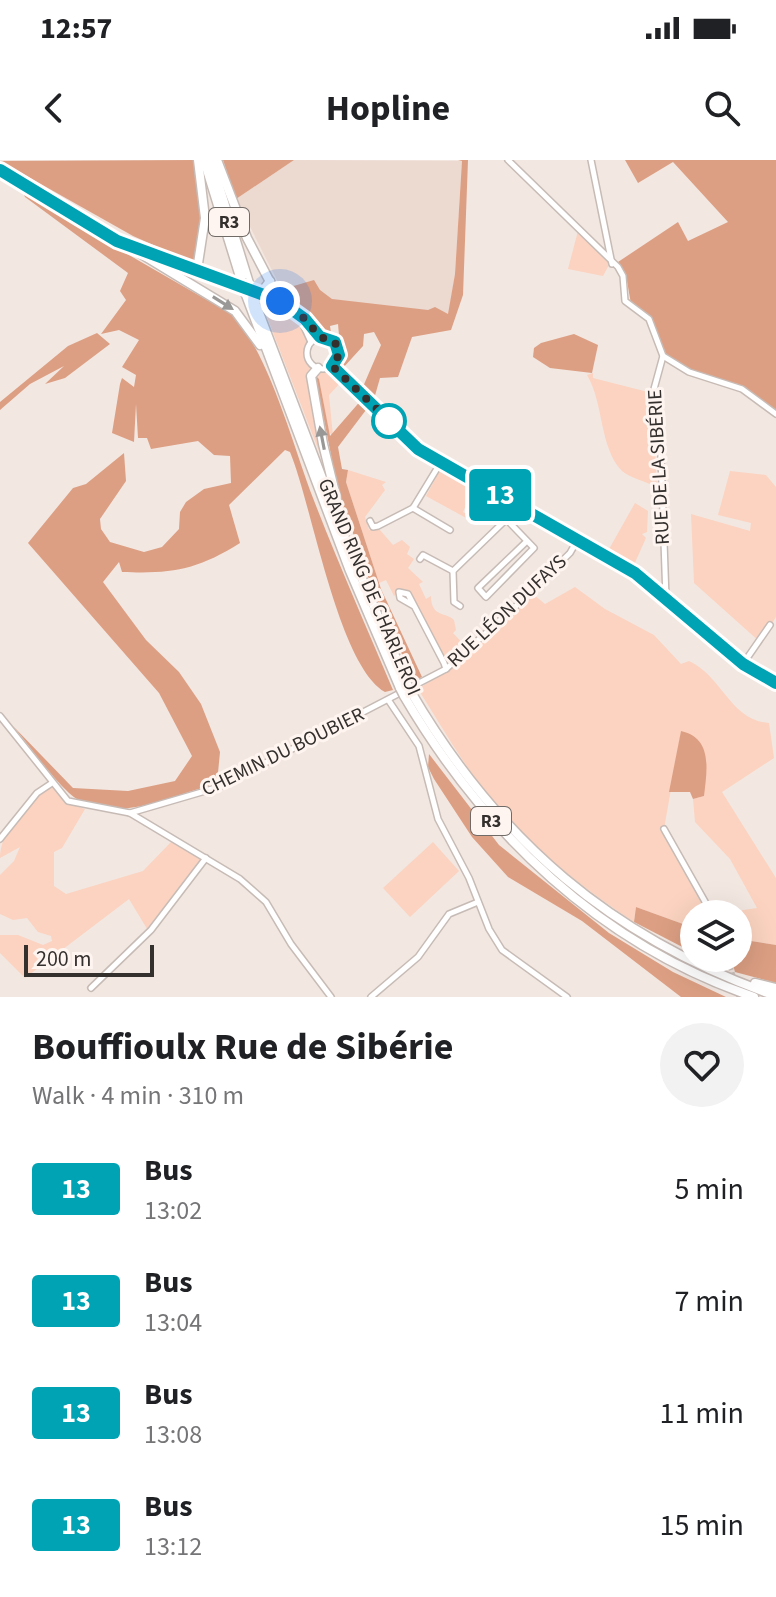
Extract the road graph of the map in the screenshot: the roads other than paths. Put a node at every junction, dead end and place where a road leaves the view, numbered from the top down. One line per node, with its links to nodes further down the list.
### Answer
1 (201, 160): 10 (highway); 12 (highway, GRAND RING DE CHARLEROI / R3)
2 (211, 160): 12 (highway, GRAND RING DE CHARLEROI / R3)
3 (217, 160): 13 (highway)
4 (508, 160): 9 (street)
5 (591, 160): 9 (street)
6 (0, 170): 7 (street)
7 (133, 249): 8 (street); 11 (highway)
8 (177, 264): 10 (street); 11 (highway)
9 (612, 265): 20 (street)
10 (197, 270): 14 (street)
11 (173, 275): 19 (highway, one-way to 19)
12 (245, 281): 14 (highway, GRAND RING DE CHARLEROI / R3, bridge)
13 (270, 281): 14 (highway); 15 (highway)
14 (254, 295): 15 (street); 19 (highway, GRAND RING DE CHARLEROI / R3); 31 (highway, GRAND RING DE CHARLEROI / R3)
15 (280, 301): 16 (street)
16 (296, 312): 17 (street); 18 (street)
17 (320, 337): 18 (street); 21 (street)
18 (311, 342): 22 (street)
19 (267, 353): 42 (highway, GRAND RING DE CHARLEROI / R3)
20 (663, 356): 23 (street); 35 (street, RUE DE LA SIBÉRIE)
21 (332, 366): 22 (street); 24 (street)
22 (318, 368): 31 (highway, one-way to 22)
23 (776, 414)
24 (441, 462): 25 (street); 26 (street)
25 (520, 506): 27 (street); 30 (street)
26 (413, 508): 28 (street); 29 (street)
27 (507, 520): 32 (street); 34 (street)
28 (370, 521)
29 (450, 530)
30 (578, 539): 35 (street); 40 (street, RUE LÉON DUFAYS)
31 (346, 541): 42 (highway, GRAND RING DE CHARLEROI / R3)
32 (527, 541): 32 (street)
33 (420, 559): 34 (street)
34 (453, 571): 37 (street)
35 (667, 599): 39 (street)
36 (414, 606): 40 (street)
37 (460, 606)
38 (770, 625): 39 (street)
39 (743, 664): 41 (street)
40 (446, 669): 43 (street, RUE LÉON DUFAYS)
41 (776, 683)
42 (406, 690): 52 (highway, GRAND RING DE CHARLEROI / R3); 55 (highway, GRAND RING DE CHARLEROI / R3)
43 (389, 701): 46 (street, CHEMIN DU BOUBIER); 51 (street)
44 (0, 716): 45 (street)
45 (52, 783): 46 (street); 48 (street)
46 (130, 813): 49 (street)
47 (664, 829): 50 (street)
48 (0, 839)
49 (206, 858): 56 (street); 59 (street)
50 (704, 900)
51 (478, 902): 60 (street); 61 (street)
52 (680, 955)
53 (717, 972): 58 (highway, GRAND RING DE CHARLEROI / R3)
54 (725, 972): 57 (highway)
55 (714, 981): 62 (highway); 63 (highway, GRAND RING DE CHARLEROI / R3)
56 (91, 988)
57 (776, 988)
58 (776, 996)
59 (331, 997)
60 (371, 997)
61 (567, 997)
62 (741, 997)
63 (754, 997)

